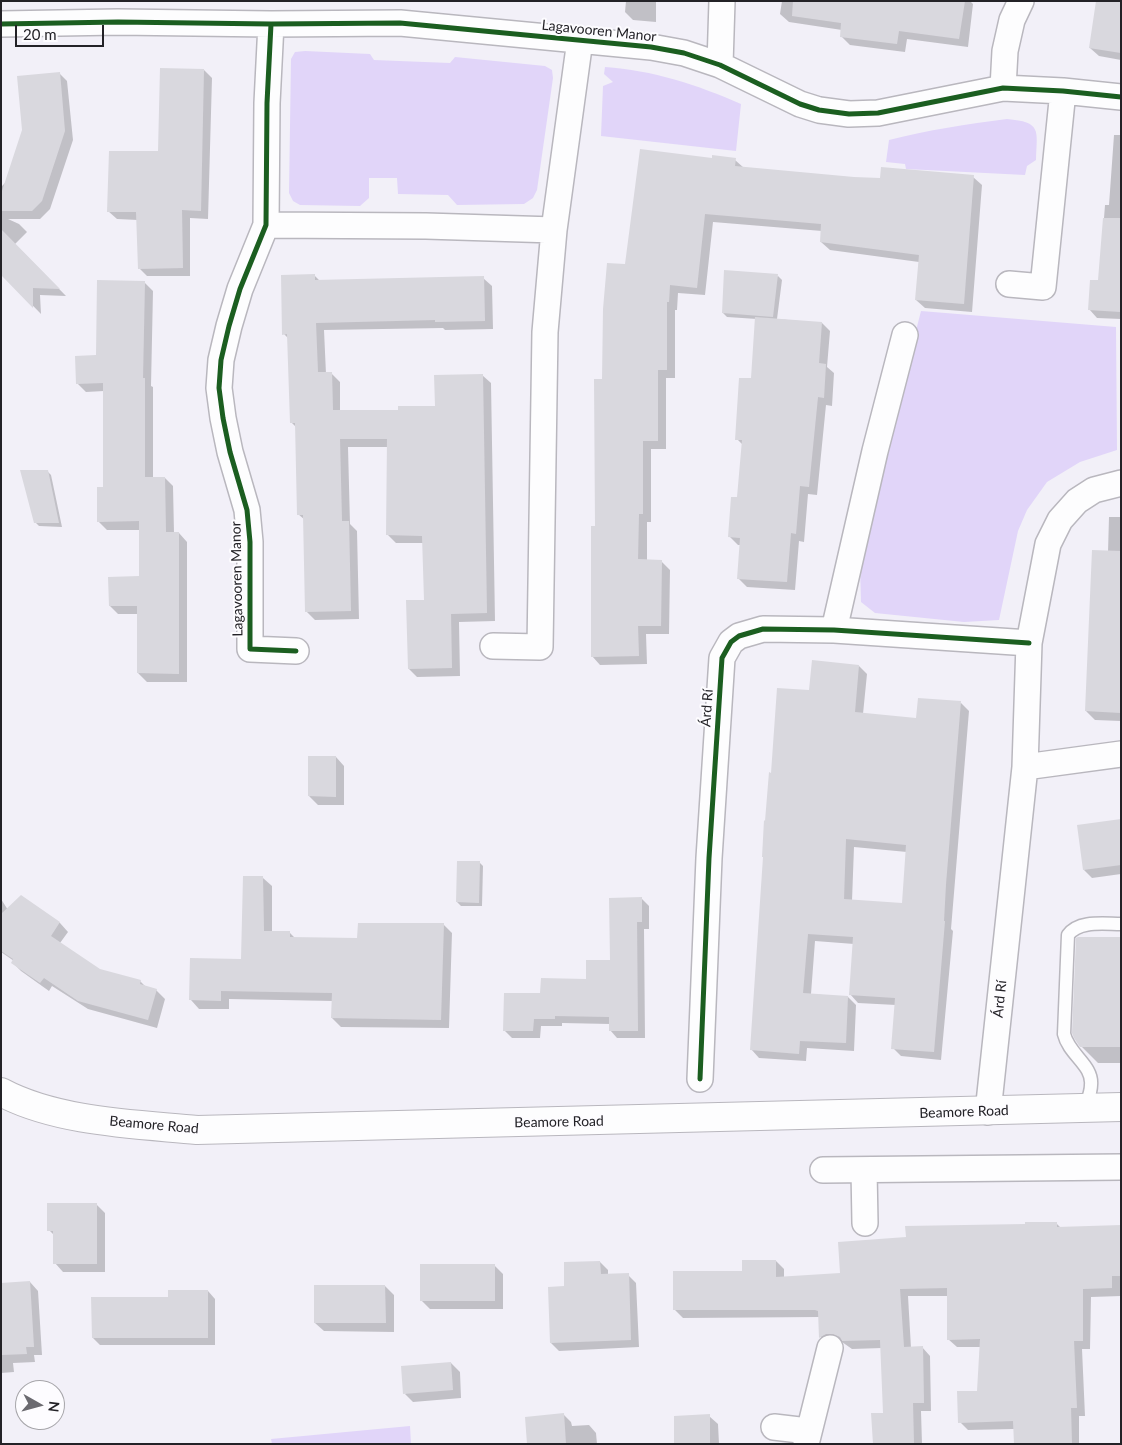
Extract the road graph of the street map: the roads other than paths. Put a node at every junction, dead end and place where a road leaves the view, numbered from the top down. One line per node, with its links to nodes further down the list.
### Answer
1 (722, 1): 7 (street)
2 (1021, 1): 8 (street)
3 (401, 12): 5 (street, Lagavooren Manor); 6 (street, Lagavooren Manor)
4 (1, 24): 5 (street, Lagavooren Manor)
5 (271, 24): 11 (street, Lagavooren Manor)
6 (580, 40): 7 (street, Lagavooren Manor); 12 (street, Lagavooren Manor)
7 (720, 65): 8 (street, Lagavooren Manor)
8 (1003, 88): 9 (street, Lagavooren Manor)
9 (1063, 91): 10 (street, Lagavooren Manor); 13 (street)
10 (1121, 97)
11 (266, 225): 12 (street); 19 (street, Lagavooren Manor)
12 (554, 230): 18 (street, Lagavooren Manor)
13 (1009, 284)
14 (905, 335): 16 (street)
15 (1121, 483): 17 (street, Árd Rí)
16 (834, 630): 17 (street, Árd Rí); 23 (street, Árd Rí)
17 (1029, 643): 21 (street, Árd Rí)
18 (493, 646)
19 (296, 651)
20 (1121, 754): 21 (street)
21 (1024, 767): 27 (street, Árd Rí)
22 (1121, 924): 26 (lane)
23 (700, 1079)
24 (1, 1092): 27 (main road, Beamore Road)
25 (1121, 1107): 26 (main road, Beamore Road)
26 (1085, 1109): 27 (main road, Beamore Road)
27 (988, 1112)
28 (1121, 1167): 30 (street)
29 (822, 1170): 30 (street)
30 (864, 1170): 31 (street)
31 (865, 1223)
32 (830, 1348): 34 (street)
33 (774, 1427): 34 (street)
34 (807, 1438)

